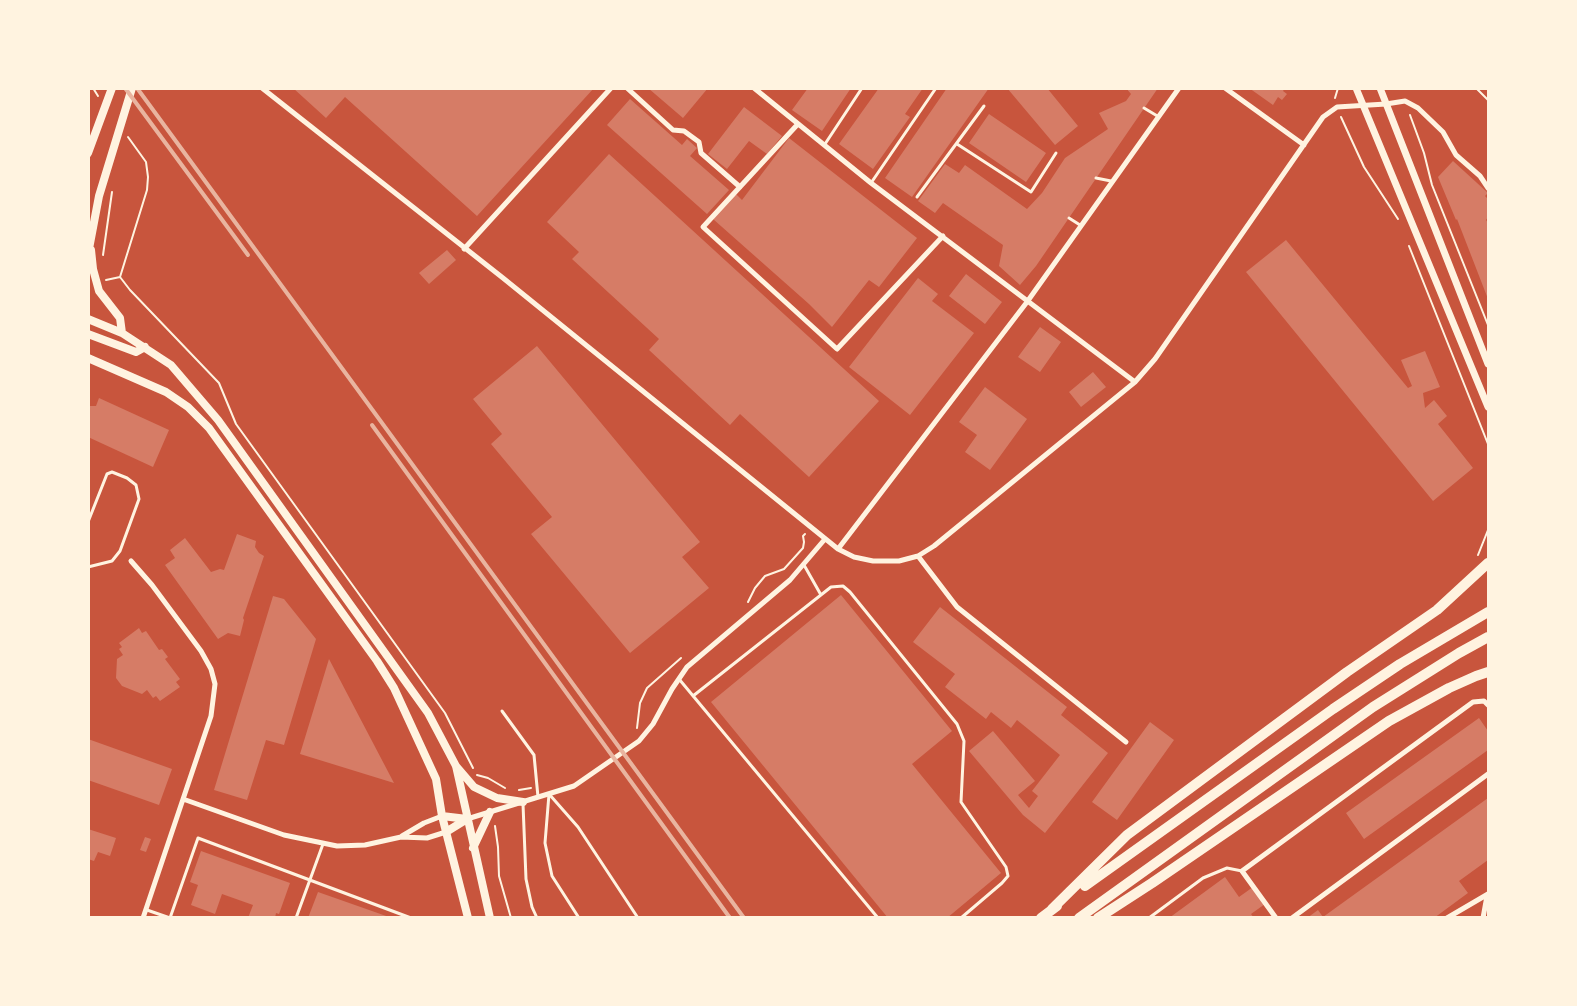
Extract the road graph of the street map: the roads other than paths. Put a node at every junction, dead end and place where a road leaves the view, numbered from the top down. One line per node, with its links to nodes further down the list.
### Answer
1 (112, 88): 22 (main road)
2 (132, 88): 34 (main road)
3 (262, 88): 33 (street)
4 (611, 88): 33 (street)
5 (627, 88): 27 (street)
6 (754, 88): 18 (street)
7 (862, 88): 20 (lane)
8 (936, 88): 26 (lane)
9 (1179, 88): 17 (street)
10 (1225, 88): 21 (street)
11 (1356, 88): 13 (street)
12 (1380, 88): 14 (street)
13 (1362, 105): 14 (street); 21 (street); 43 (street)
14 (1386, 105): 28 (street); 41 (street)
15 (984, 106): 19 (lane)
16 (1144, 108): 17 (lane)
17 (1159, 117): 25 (street)
18 (797, 125): 20 (street); 27 (street)
19 (957, 144): 23 (lane); 29 (lane)
20 (824, 145): 26 (street)
21 (1304, 145): 42 (street)
22 (88, 153)
23 (1056, 153)
24 (1096, 178): 25 (lane)
25 (1113, 182): 31 (street)
26 (871, 183): 32 (street)
27 (740, 187): 32 (street)
28 (1488, 188)
29 (917, 196)
30 (1069, 218): 31 (lane)
31 (1081, 226): 35 (street)
32 (943, 237): 35 (street)
33 (464, 249): 45 (street)
34 (90, 252): 37 (main road)
35 (1027, 302): 42 (street); 46 (street)
36 (88, 319): 37 (main road)
37 (122, 333): 39 (main road)
38 (88, 334): 39 (main road)
39 (145, 347): 61 (main road)
40 (88, 358): 68 (main road)
41 (1488, 364)
42 (1135, 382): 47 (street)
43 (1488, 406)
44 (88, 522): 50 (lane)
45 (825, 539): 46 (street); 49 (street)
46 (838, 549): 47 (street)
47 (918, 556): 60 (street)
48 (131, 561): 65 (street)
49 (804, 564): 52 (lane); 56 (street)
50 (88, 567)
51 (1486, 569): 78 (highway)
52 (821, 595): 57 (lane); 88 (lane)
53 (1488, 612): 78 (highway)
54 (1488, 637): 90 (highway)
55 (1488, 672): 91 (highway)
56 (679, 679): 57 (lane); 63 (street)
57 (693, 696): 87 (lane)
58 (1488, 705): 74 (street)
59 (502, 711): 64 (lane)
60 (1126, 742)
61 (456, 766): 66 (main road); 69 (main road)
62 (1488, 774): 94 (street)
63 (549, 794): 64 (street); 85 (lane); 86 (lane)
64 (538, 797): 66 (street)
65 (183, 799): 72 (street); 77 (street)
66 (523, 802): 67 (street); 84 (lane)
67 (490, 812): 69 (street); 73 (main road)
68 (442, 816): 69 (main road); 70 (main road); 71 (street)
69 (467, 819): 70 (main road); 73 (main road)
70 (447, 832): 71 (street); 82 (main road)
71 (401, 837): 72 (street)
72 (323, 844): 75 (lane)
73 (473, 848): 83 (main road)
74 (1242, 871): 92 (lane); 93 (street)
75 (310, 880): 77 (lane); 80 (lane); 81 (lane)
76 (1488, 895): 95 (street); 96 (street)
77 (146, 909): 79 (street)
78 (1052, 909): 89 (highway)
79 (143, 918)
80 (296, 918)
81 (411, 918)
82 (468, 918)
83 (490, 918)
84 (537, 918)
85 (579, 918)
86 (638, 918)
87 (878, 918)
88 (961, 918)
89 (1041, 918)
90 (1079, 918)
91 (1098, 918)
92 (1149, 918)
93 (1276, 918)
94 (1292, 918)
95 (1447, 918)
96 (1483, 918)

